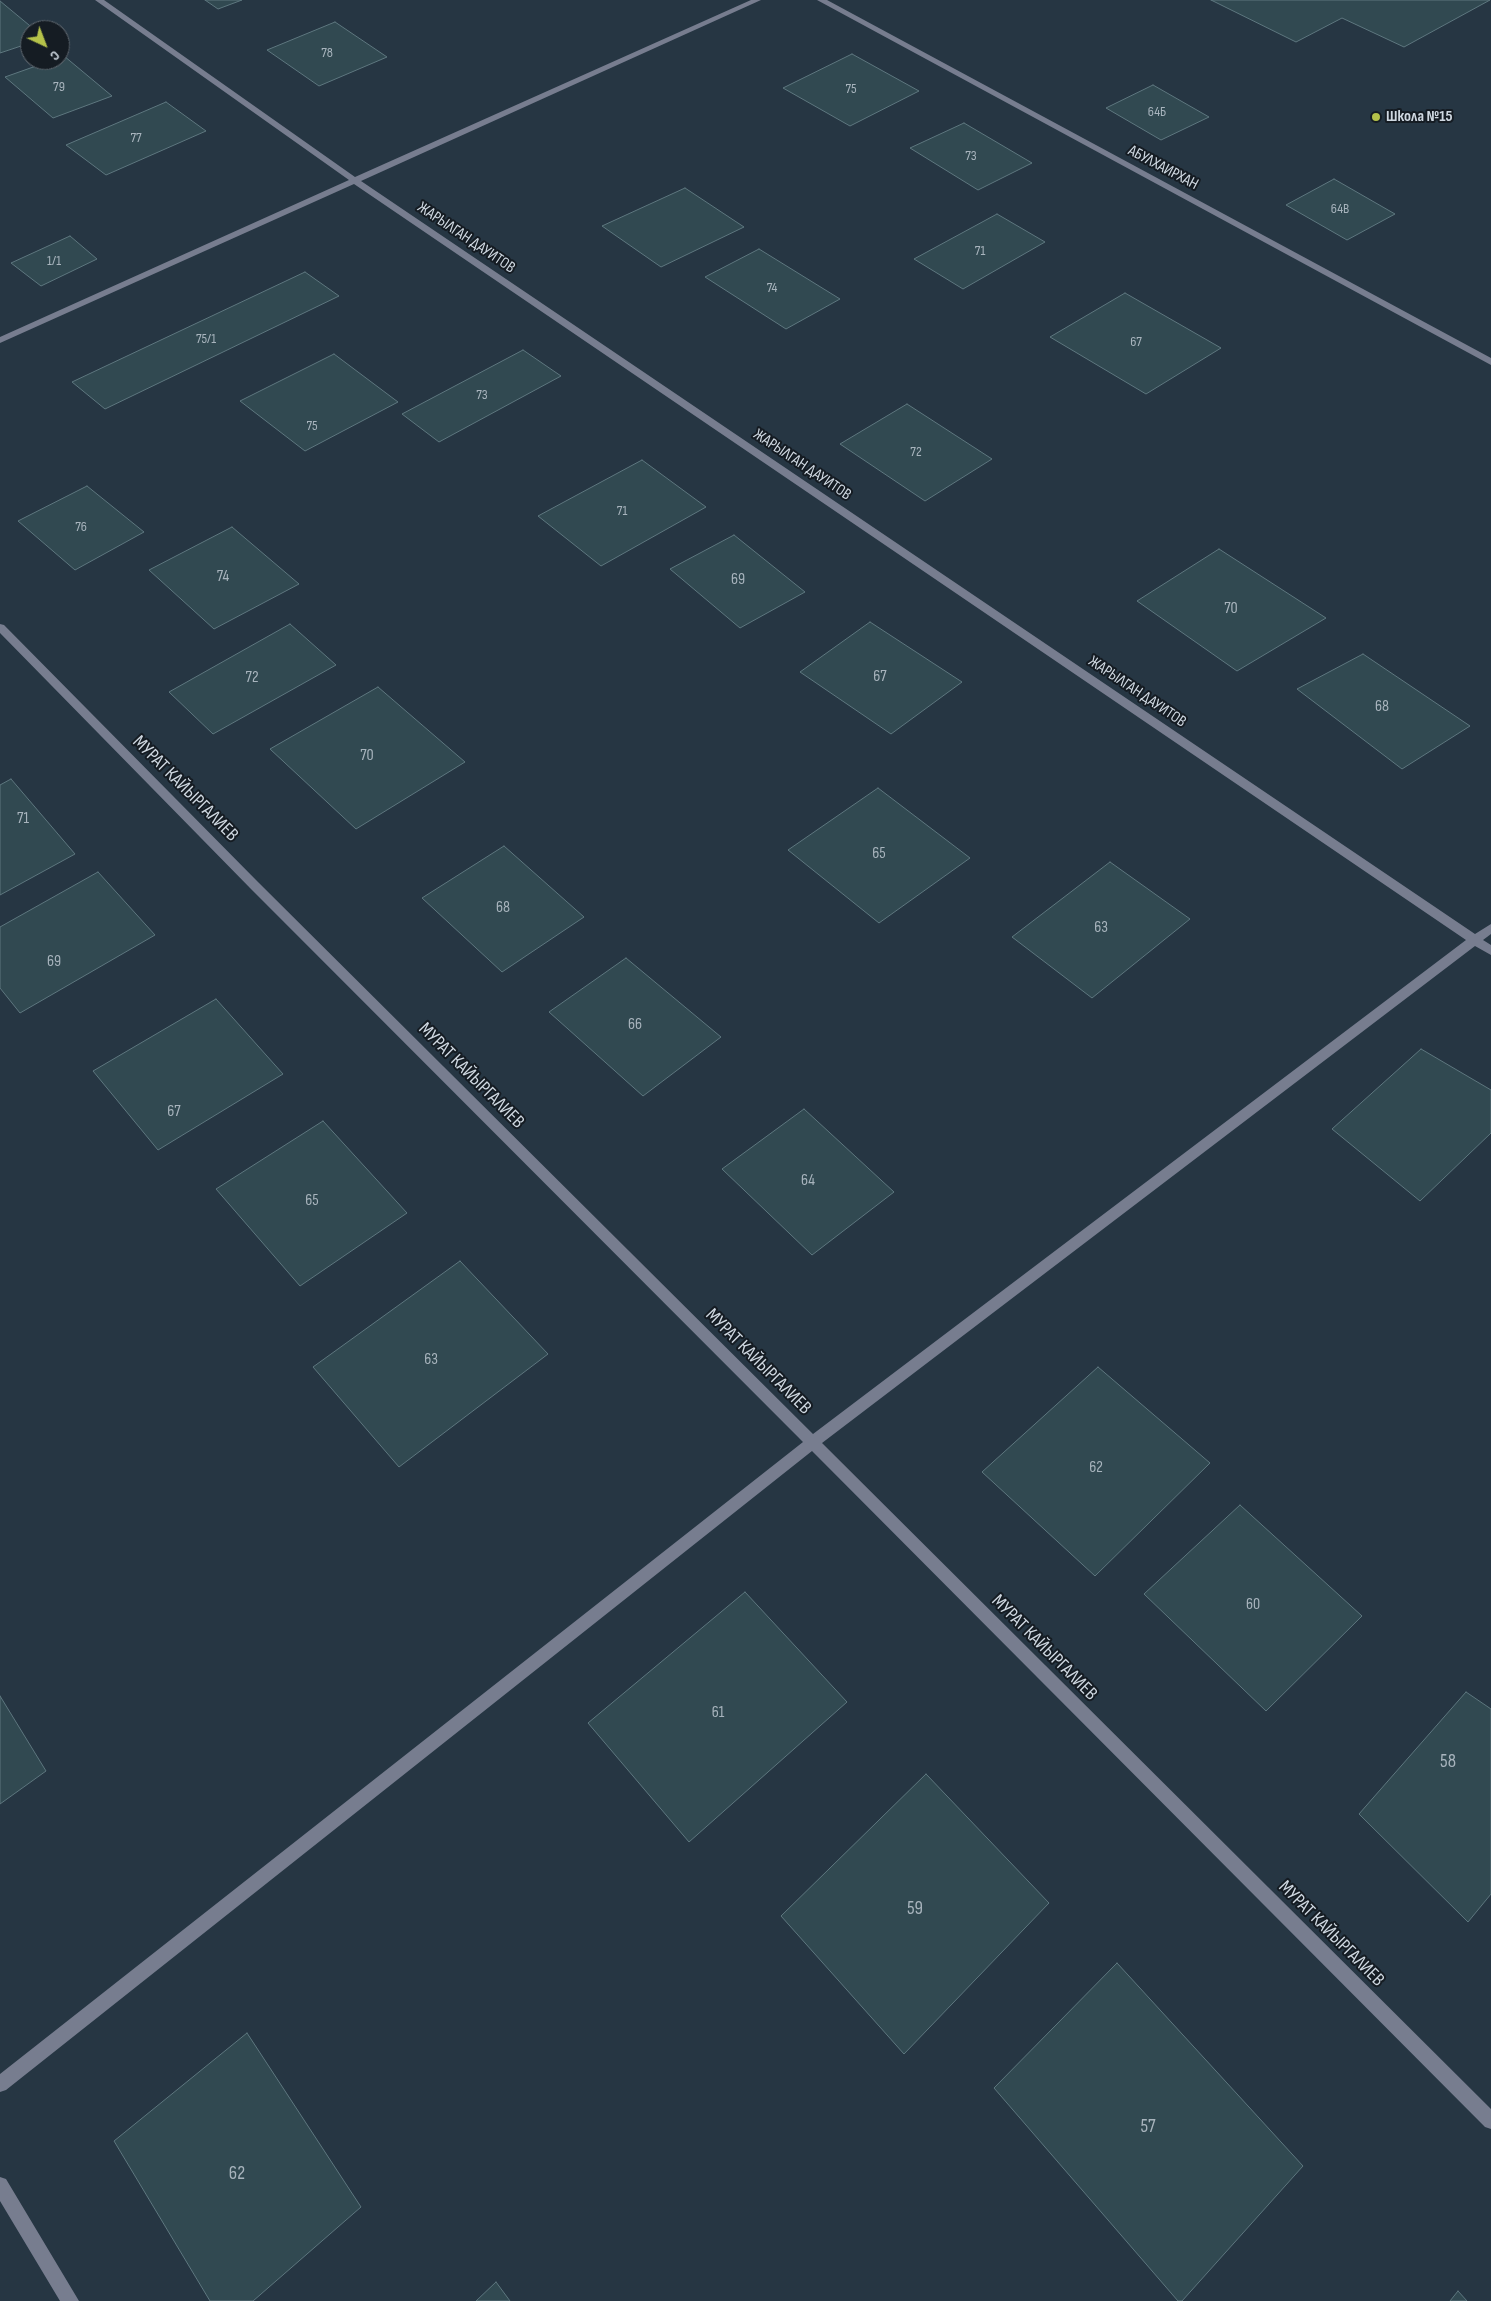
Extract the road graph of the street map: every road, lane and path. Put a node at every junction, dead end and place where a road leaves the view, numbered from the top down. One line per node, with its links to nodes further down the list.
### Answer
1 (98, 0): 4 (street, ЖАРЫЛГАН ДАУИТОВ)
2 (757, 0): 4 (street)
3 (820, 0): 6 (street, АБУЛХАИРХАН)
4 (355, 181): 5 (street); 9 (street, ЖАРЫЛГАН ДАУИТОВ)
5 (0, 340)
6 (1491, 362)
7 (0, 627): 11 (street, МУРАТ КАЙЫРГАЛИЕВ)
8 (1491, 928): 9 (street)
9 (1477, 941): 10 (street, ЖАРЫЛГАН ДАУИТОВ); 11 (street)
10 (1491, 951)
11 (812, 1443): 12 (street); 13 (street, МУРАТ КАЙЫРГАЛИЕВ)
12 (0, 2084)
13 (1491, 2120)
14 (0, 2185): 15 (street)
15 (70, 2301)

